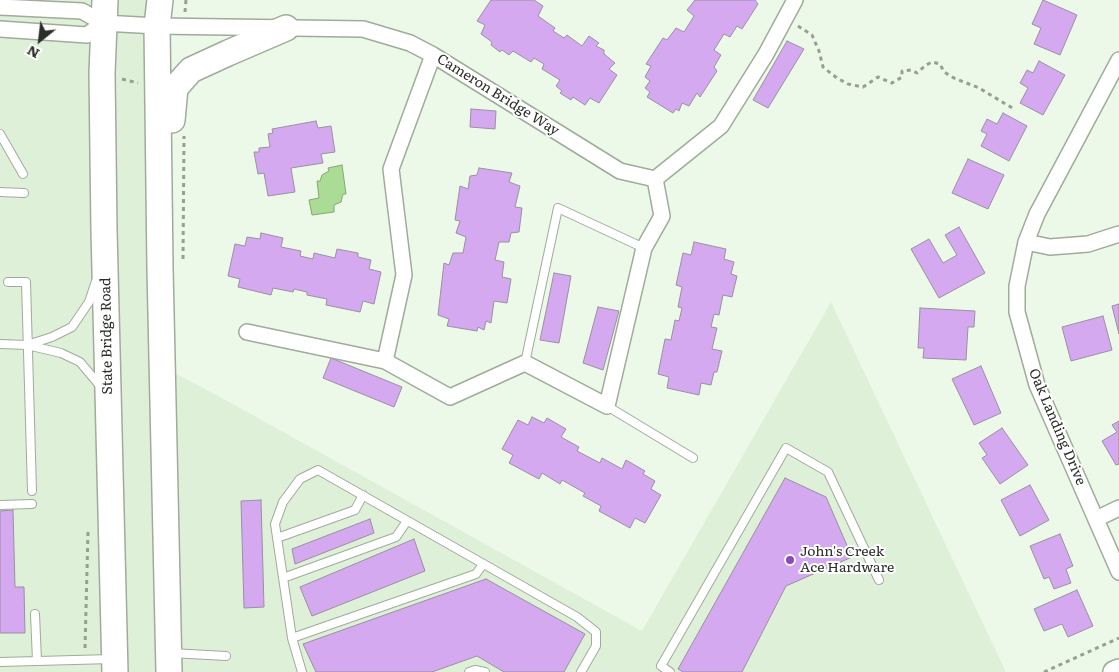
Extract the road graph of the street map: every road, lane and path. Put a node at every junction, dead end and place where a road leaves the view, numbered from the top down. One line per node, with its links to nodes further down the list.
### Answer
1 (160, 0): 5 (highway)
2 (795, 0): 14 (street)
3 (0, 7): 4 (street)
4 (104, 11): 5 (street, Cameron Bridge Way); 7 (street); 20 (highway, State Bridge Road)
5 (157, 26): 6 (street, Cameron Bridge Way); 21 (highway)
6 (286, 28): 9 (street, Cameron Bridge Way); 21 (highway)
7 (0, 29)
8 (812, 35): 11 (path)
9 (433, 55): 14 (street, Cameron Bridge Way); 26 (street)
10 (1119, 60): 18 (street, Oak Landing Drive)
11 (1014, 108)
12 (0, 134): 13 (lane)
13 (23, 174)
14 (655, 179): 19 (street)
15 (0, 192): 16 (lane)
16 (24, 192)
17 (1119, 234): 18 (street)
18 (1026, 242): 36 (street, Oak Landing Drive)
19 (644, 248): 27 (lane); 29 (street)
20 (105, 256): 25 (lane); 28 (highway, State Bridge Road)
21 (160, 268): 49 (highway)
22 (8, 282): 25 (lane)
23 (247, 332): 26 (street)
24 (0, 344): 25 (lane)
25 (27, 345): 28 (lane); 31 (lane)
26 (385, 361): 27 (street)
27 (525, 363): 29 (street)
28 (108, 400): 50 (highway, State Bridge Road)
29 (607, 406): 30 (lane)
30 (693, 458)
31 (32, 491)
32 (363, 495): 37 (lane); 38 (lane); 38 (lane)
33 (32, 504): 34 (lane)
34 (0, 505)
35 (1119, 508): 36 (street)
36 (1096, 519): 40 (street, Oak Landing Drive)
37 (407, 521): 39 (lane); 41 (lane)
38 (277, 538): 41 (lane)
39 (483, 564): 44 (lane); 55 (lane)
40 (1119, 572)
41 (283, 578): 44 (lane)
42 (879, 580): 56 (lane)
43 (35, 614): 47 (lane)
44 (292, 638): 52 (lane)
45 (1119, 638): 57 (path)
46 (226, 656): 49 (lane)
47 (37, 661): 48 (lane); 50 (lane)
48 (0, 662)
49 (169, 662)
50 (114, 665)
51 (1119, 670): 58 (main road)
52 (302, 672)
53 (469, 672): 54 (lane)
54 (485, 672)
55 (581, 672)
56 (670, 672)
57 (1044, 672)
58 (1114, 672)

